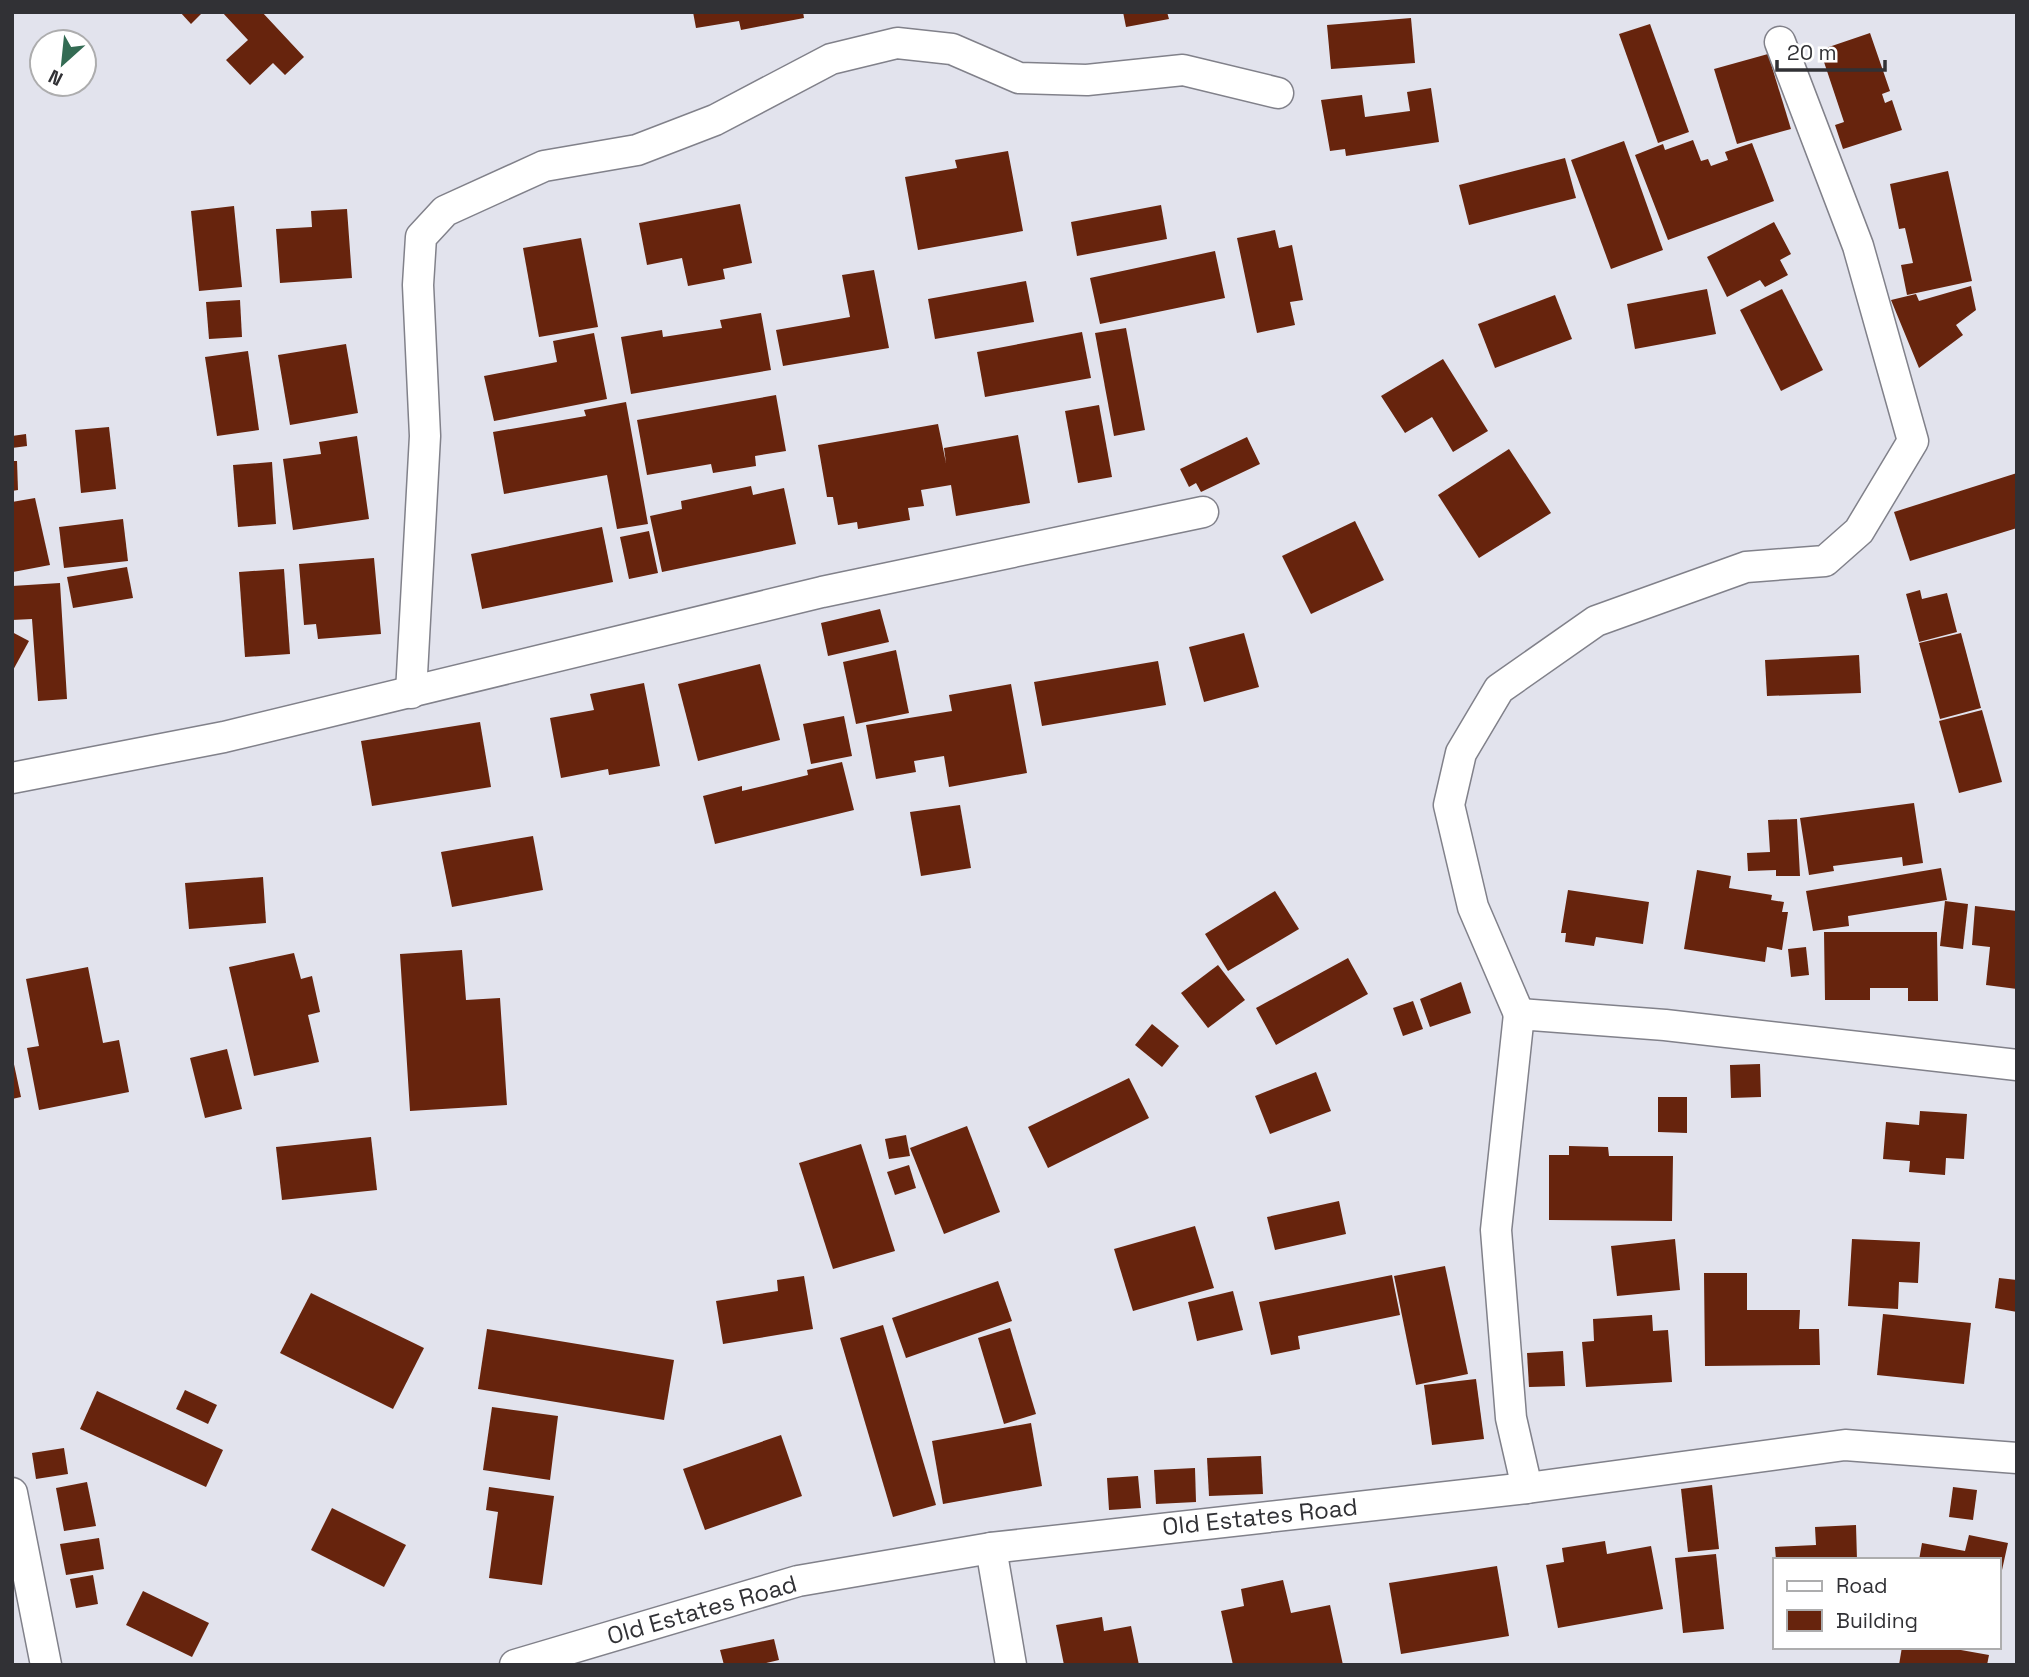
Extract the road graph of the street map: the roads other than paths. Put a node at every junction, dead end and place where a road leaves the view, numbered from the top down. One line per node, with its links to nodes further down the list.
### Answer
1 (1780, 42): 6 (street)
2 (1278, 93): 4 (street)
3 (1203, 512): 4 (street)
4 (411, 693): 5 (street)
5 (12, 778)
6 (1519, 1014): 7 (street); 9 (street)
7 (2017, 1065)
8 (2017, 1458): 9 (street, Old Estates Road)
9 (1527, 1488): 11 (street, Old Estates Road)
10 (12, 1493): 13 (street)
11 (991, 1548): 12 (street, Old Estates Road); 15 (street)
12 (553, 1660): 14 (street, Old Estates Road)
13 (46, 1665)
14 (514, 1665)
15 (1012, 1665)

